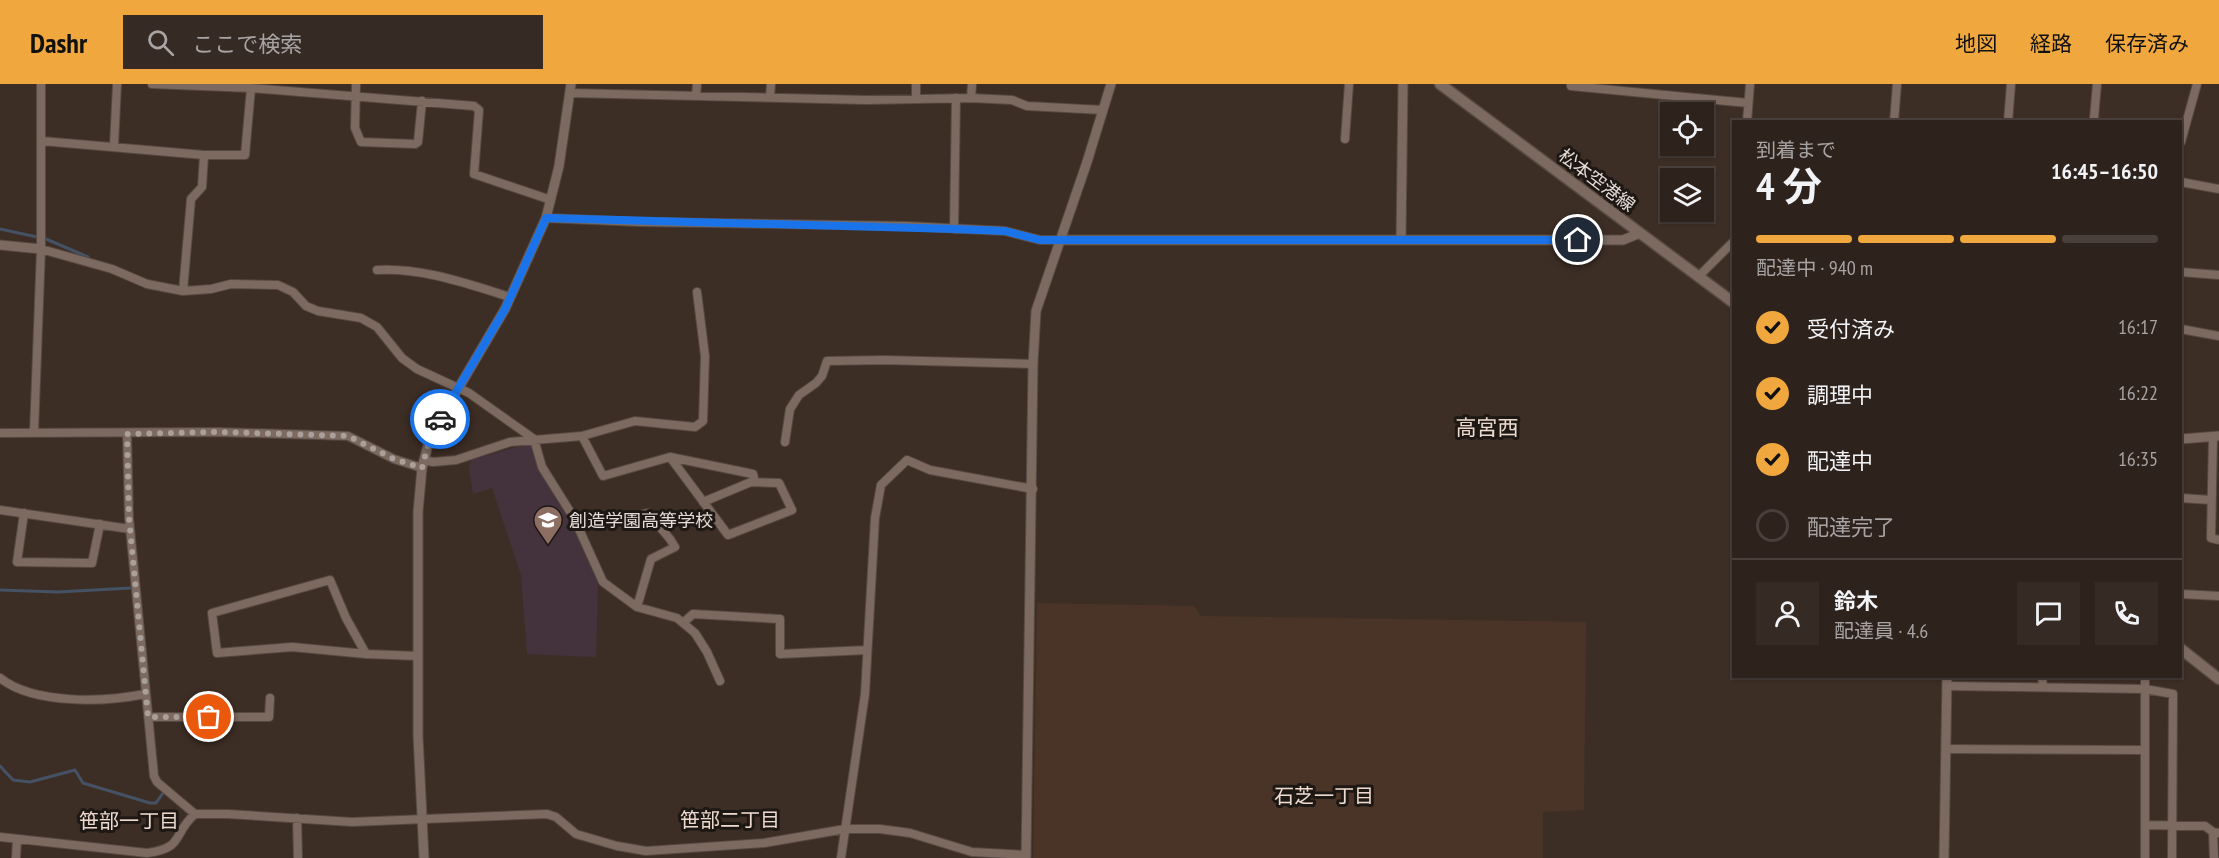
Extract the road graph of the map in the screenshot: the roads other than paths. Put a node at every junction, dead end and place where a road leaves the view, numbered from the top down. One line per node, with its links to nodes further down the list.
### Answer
1 (41, 84): 36 (street)
2 (117, 84): 37 (street)
3 (152, 84): 19 (street)
4 (356, 84): 21 (street)
5 (697, 84): 22 (street)
6 (771, 84): 23 (street)
7 (916, 84): 26 (street)
8 (972, 84): 25 (street)
9 (1111, 84): 29 (street)
10 (1349, 84): 35 (street)
11 (1403, 84): 46 (street)
12 (1440, 84): 44 (main road, 松本空港線)
13 (1571, 84): 28 (street)
14 (1750, 84): 28 (street)
15 (1897, 84): 31 (street)
16 (2011, 84): 32 (street)
17 (2097, 84): 33 (street)
18 (2197, 84): 34 (street)
19 (250, 88): 21 (street); 38 (street)
20 (570, 88): 22 (street); 41 (street)
21 (356, 96): 27 (street); 27 (street)
22 (696, 96): 23 (street)
23 (770, 97): 26 (street)
24 (956, 98): 25 (street); 26 (street); 43 (street)
25 (971, 98): 29 (street)
26 (916, 99)
27 (422, 101): 41 (street)
28 (1748, 103): 30 (street)
29 (1103, 110): 45 (street)
30 (1747, 120)
31 (1894, 120)
32 (2008, 120)
33 (2095, 120)
34 (2182, 136)
35 (1345, 138)
36 (42, 141): 37 (street); 49 (street)
37 (114, 146): 38 (street)
38 (204, 154): 54 (street)
39 (2182, 182): 40 (street)
40 (2219, 189)
41 (551, 200): 42 (street)
42 (546, 218): 43 (street); 56 (street)
43 (954, 229): 45 (street)
44 (1640, 233): 46 (street); 53 (main road, 松本空港線)
45 (1061, 240): 46 (street); 60 (street)
46 (1401, 240)
47 (1732, 243): 53 (street)
48 (0, 245): 49 (street)
49 (41, 249): 54 (street); 62 (street)
50 (377, 270): 56 (street)
51 (2182, 272): 52 (street)
52 (2219, 274)
53 (1698, 277): 57 (main road, 松本空港線)
54 (183, 291): 61 (street)
55 (697, 292): 65 (street)
56 (510, 297): 61 (street)
57 (1732, 302)
58 (2182, 329): 59 (street)
59 (2219, 336)
60 (1033, 364): 69 (street); 73 (street)
61 (458, 388): 67 (street); 71 (street)
62 (34, 432): 63 (street); 64 (street)
63 (0, 433)
64 (127, 434): 71 (street); 81 (street)
65 (582, 436): 67 (street); 70 (street)
66 (2216, 436): 68 (street); 75 (street)
67 (534, 439): 71 (street); 85 (street)
68 (2182, 439)
69 (785, 442)
70 (670, 457): 72 (street); 76 (street)
71 (423, 464): 90 (street)
72 (755, 482): 76 (street); 76 (street)
73 (1033, 489): 87 (street); 113 (street)
74 (2182, 498): 75 (street)
75 (2211, 500): 82 (street)
76 (703, 502)
77 (0, 510): 78 (street)
78 (24, 513): 80 (street); 80 (street)
79 (620, 520): 85 (street)
80 (100, 524): 81 (street)
81 (130, 529): 99 (street)
82 (2219, 540)
83 (2182, 594): 84 (street)
84 (2219, 596)
85 (637, 607): 86 (street)
86 (683, 622): 87 (street); 95 (street)
87 (867, 650): 109 (street)
88 (2182, 650): 94 (main road)
89 (366, 654): 89 (street); 90 (street)
90 (418, 656): 106 (street)
91 (0, 678): 99 (street)
92 (2042, 678): 97 (street)
93 (2145, 678): 98 (street)
94 (2219, 679)
95 (720, 681)
96 (1947, 681): 97 (street); 102 (street)
97 (2043, 687): 98 (street)
98 (2145, 689): 103 (street); 108 (street)
99 (145, 694): 101 (street)
100 (270, 698): 101 (street)
101 (148, 717): 104 (street)
102 (1946, 749): 103 (street); 118 (street)
103 (2145, 750): 107 (street)
104 (195, 814): 105 (street); 112 (street)
105 (297, 818): 106 (street); 115 (street)
106 (421, 819): 109 (street); 116 (street)
107 (2145, 825): 108 (street); 119 (street)
108 (2172, 826): 110 (street); 120 (street)
109 (845, 829): 113 (street); 117 (street)
110 (2216, 832): 121 (street)
111 (0, 837): 112 (street)
112 (17, 839): 114 (street)
113 (1026, 856)
114 (16, 858)
115 (298, 858)
116 (424, 858)
117 (841, 858)
118 (1944, 858)
119 (2145, 858)
120 (2172, 858)
121 (2214, 858)

